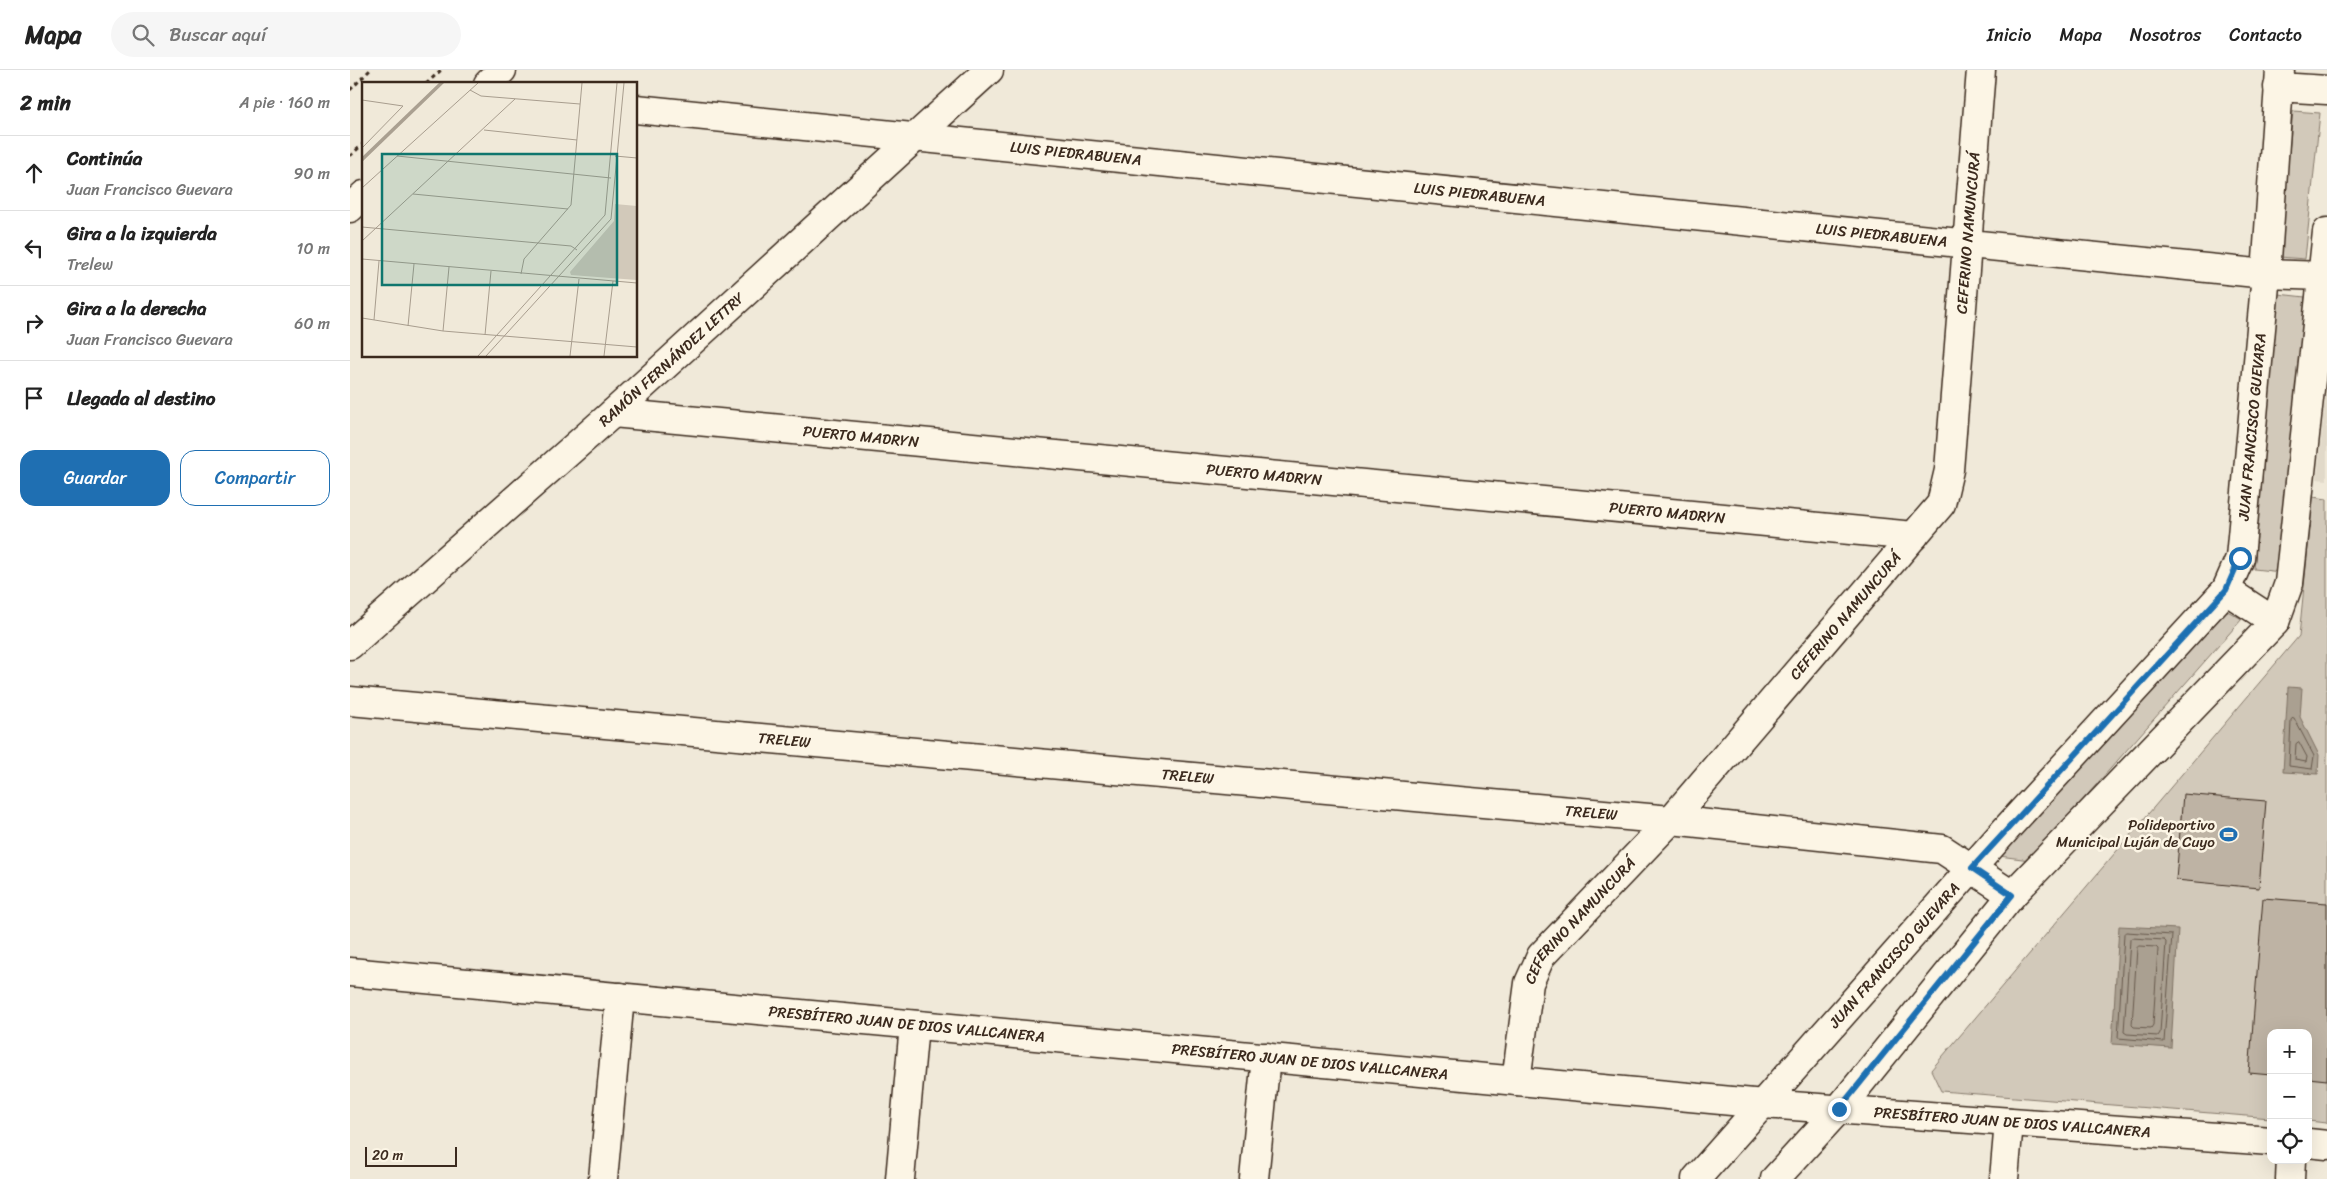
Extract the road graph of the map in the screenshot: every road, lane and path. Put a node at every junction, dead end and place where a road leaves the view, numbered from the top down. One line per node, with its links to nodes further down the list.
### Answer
1 (370, 70): 9 (path)
2 (441, 70): 7 (path)
3 (502, 70): 8 (street)
4 (989, 70): 12 (street, RAMÓN FERNÁNDEZ LETTRY)
5 (1981, 70): 18 (street, CEFERINO NAMUNCURÁ)
6 (2279, 78): 10 (street); 19 (street, JUAN FRANCISCO GUEVARA)
7 (428, 82)
8 (490, 82)
9 (350, 90)
10 (2327, 90)
11 (638, 110): 12 (street, LUIS PIEDRABUENA)
12 (913, 138): 18 (street, LUIS PIEDRABUENA); 21 (street, RAMÓN FERNÁNDEZ LETTRY)
13 (362, 145): 14 (path)
14 (350, 156)
15 (362, 197): 16 (street)
16 (350, 208)
17 (2327, 232): 20 (street)
18 (1969, 243): 19 (street, LUIS PIEDRABUENA); 22 (street, CEFERINO NAMUNCURÁ)
19 (2266, 274): 20 (street, LUIS PIEDRABUENA); 23 (street, JUAN FRANCISCO GUEVARA)
20 (2323, 276): 24 (street)
21 (613, 413): 22 (street, PUERTO MADRYN); 25 (street, RAMÓN FERNÁNDEZ LETTRY)
22 (1914, 536): 27 (street, CEFERINO NAMUNCURÁ)
23 (2226, 590): 24 (street); 28 (street, JUAN FRANCISCO GUEVARA)
24 (2275, 622): 29 (street)
25 (350, 645)
26 (350, 702): 27 (street, TRELEW)
27 (1671, 820): 28 (street, TRELEW); 34 (street, CEFERINO NAMUNCURÁ)
28 (1972, 868): 29 (street, TRELEW); 35 (street, JUAN FRANCISCO GUEVARA)
29 (2012, 895): 36 (street)
30 (350, 972): 31 (street, PRESBÍTERO JUAN DE DIOS VALLCANERA)
31 (620, 997): 32 (street, PRESBÍTERO JUAN DE DIOS VALLCANERA); 42 (street)
32 (914, 1025): 33 (street, PRESBÍTERO JUAN DE DIOS VALLCANERA); 43 (street)
33 (1266, 1058): 34 (street, PRESBÍTERO JUAN DE DIOS VALLCANERA); 44 (street)
34 (1516, 1080): 35 (street, PRESBÍTERO JUAN DE DIOS VALLCANERA)
35 (1764, 1104): 36 (street, PRESBÍTERO JUAN DE DIOS VALLCANERA); 45 (street, JUAN FRANCISCO GUEVARA)
36 (1839, 1109): 37 (street, PRESBÍTERO JUAN DE DIOS VALLCANERA); 46 (street)
37 (2009, 1122): 38 (street, PRESBÍTERO JUAN DE DIOS VALLCANERA); 47 (street)
38 (2267, 1140)
39 (2312, 1143): 40 (street)
40 (2327, 1145)
41 (2291, 1164): 48 (street)
42 (603, 1179)
43 (900, 1179)
44 (1254, 1179)
45 (1696, 1179)
46 (1775, 1179)
47 (2004, 1179)
48 (2290, 1179)

